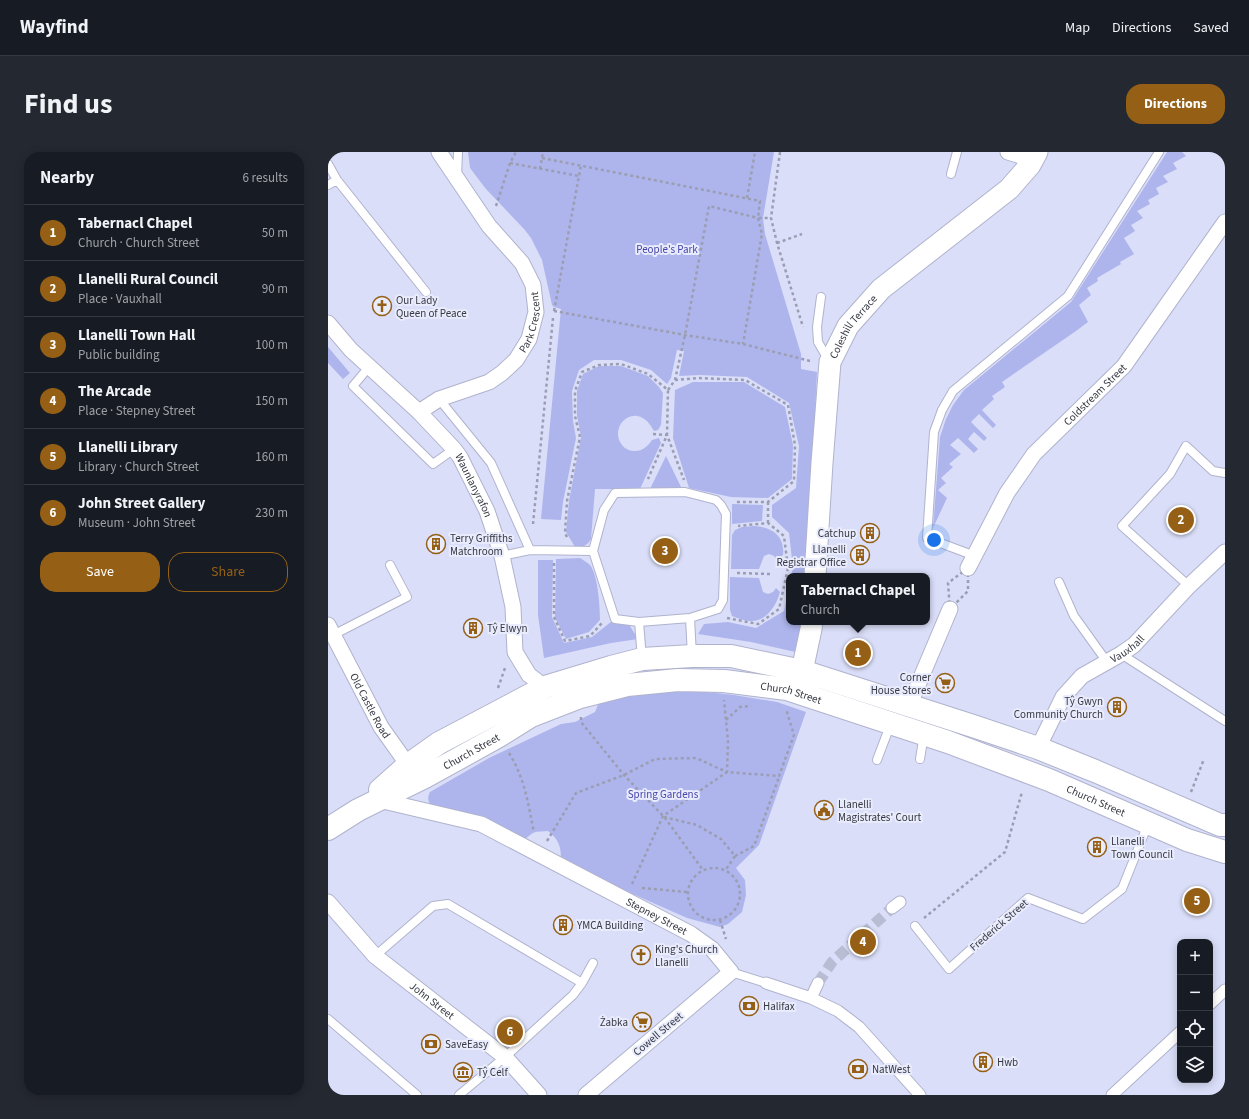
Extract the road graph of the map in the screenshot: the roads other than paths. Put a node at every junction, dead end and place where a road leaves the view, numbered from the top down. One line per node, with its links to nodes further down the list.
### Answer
1 (439, 152): 10 (street, Park Crescent)
2 (458, 152): 10 (lane)
3 (957, 152): 8 (lane)
4 (1008, 152): 6 (street)
5 (1159, 152): 26 (lane)
6 (1035, 156): 16 (main road, Coleshill Terrace)
7 (328, 164): 9 (lane)
8 (951, 174)
9 (337, 180): 11 (lane); 13 (lane)
10 (457, 180): 18 (street, Park Crescent)
11 (328, 185)
12 (1225, 222): 26 (street, Coldstream Street)
13 (426, 292)
14 (821, 297): 16 (lane)
15 (328, 323): 17 (street, Waunlanyrafon)
16 (830, 364): 28 (main road, Coleshill Terrace)
17 (369, 367): 19 (street, Waunlanyrafon); 20 (lane)
18 (439, 398): 19 (street, Park Crescent); 22 (lane)
19 (419, 412): 20 (street, Waunlanyrafon)
20 (454, 448): 25 (street, Waunlanyrafon)
21 (1225, 473): 30 (lane)
22 (534, 551): 23 (lane); 25 (lane)
23 (593, 552): 32 (lane); 33 (lane)
24 (1225, 552): 30 (street, Vauxhall)
25 (502, 556): 41 (street, Waunlanyrafon)
26 (972, 562)
27 (390, 565): 35 (lane)
28 (815, 573)
29 (1059, 582): 39 (lane)
30 (1189, 586): 36 (street, Vauxhall)
31 (950, 609): 43 (street)
32 (690, 618): 33 (lane); 37 (lane)
33 (639, 622): 38 (lane)
34 (812, 625): 40 (main road)
35 (331, 630): 51 (street, Old Castle Road)
36 (1121, 654): 39 (street, Vauxhall); 44 (lane)
37 (692, 656): 38 (main road, Church Street); 40 (main road, Church Street)
38 (642, 659): 41 (main road, Church Street)
39 (1107, 662): 48 (street, Vauxhall)
40 (802, 671): 42 (main road); 43 (main road, Church Street)
41 (545, 687): 46 (main road, Church Street)
42 (813, 697): 45 (main road, Church Street); 46 (main road, Church Street)
43 (909, 706): 48 (main road, Church Street)
44 (1225, 721)
45 (891, 723): 47 (main road, Church Street); 50 (lane)
46 (494, 726): 51 (main road)
47 (924, 734): 49 (lane); 52 (main road, Church Street)
48 (1038, 748): 52 (main road); 56 (main road, Church Street)
49 (920, 759)
50 (877, 760)
51 (416, 771): 53 (main road); 54 (main road)
52 (1049, 780): 55 (main road, Church Street)
53 (379, 800): 54 (main road); 63 (street, Stepney Street)
54 (358, 810): 57 (main road)
55 (1148, 823): 58 (main road, Church Street); 60 (lane, Frederick Street)
56 (1225, 825)
57 (328, 829)
58 (1225, 852)
59 (328, 902): 61 (street, John Street)
60 (915, 926)
61 (375, 956): 64 (lane); 72 (street, John Street)
62 (593, 963): 64 (lane)
63 (731, 972): 65 (lane); 76 (street, Cowell Street)
64 (582, 983): 72 (lane)
65 (766, 983): 68 (street)
66 (818, 983): 68 (street)
67 (1225, 990): 69 (street)
68 (811, 998): 77 (street)
69 (1213, 1001)
70 (328, 1019): 73 (lane)
71 (1177, 1035): 78 (street)
72 (505, 1057): 74 (lane); 75 (street, John Street)
73 (417, 1095)
74 (458, 1095)
75 (539, 1095)
76 (586, 1095)
77 (920, 1095)
78 (1112, 1095)

